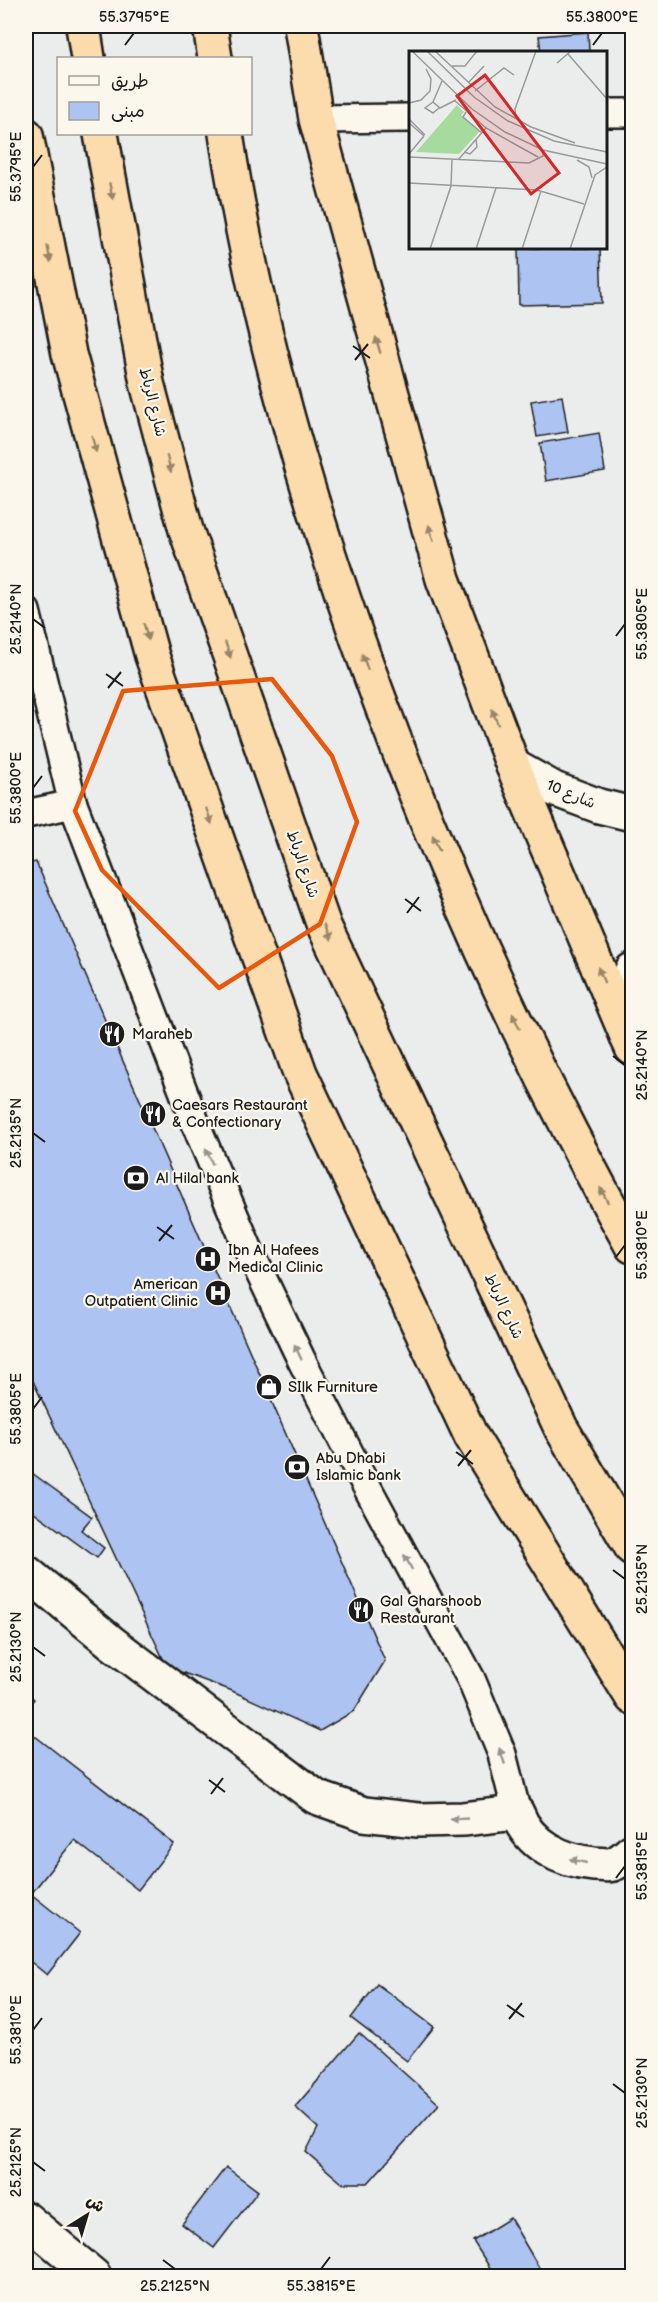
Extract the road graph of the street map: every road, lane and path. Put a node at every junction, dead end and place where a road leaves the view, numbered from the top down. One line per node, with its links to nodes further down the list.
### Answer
1 (83, 26): 4 (highway)
2 (210, 26): 5 (highway)
3 (301, 26): 9 (highway)
4 (88, 57)
5 (215, 57)
6 (607, 113): 7 (lane)
7 (633, 113)
8 (409, 118): 9 (lane)
9 (316, 119): 14 (highway, one-way to 9)
10 (26, 135): 23 (highway, one-way to 23)
11 (101, 135): 21 (highway, شارع الرباط, one-way to 21)
12 (226, 135): 20 (highway, one-way to 12)
13 (26, 611): 15 (lane)
14 (513, 766): 17 (street, شارع 10); 19 (highway, one-way to 14)
15 (73, 804): 16 (lane); 24 (lane, one-way to 15)
16 (26, 814)
17 (633, 814)
18 (633, 970): 19 (street)
19 (630, 1043)
20 (633, 1246)
21 (633, 1548)
22 (26, 1572): 24 (street, one-way to 22)
23 (633, 1697)
24 (517, 1813): 25 (street, one-way to 24)
25 (633, 1851)
26 (26, 2219): 27 (street)
27 (94, 2277)

